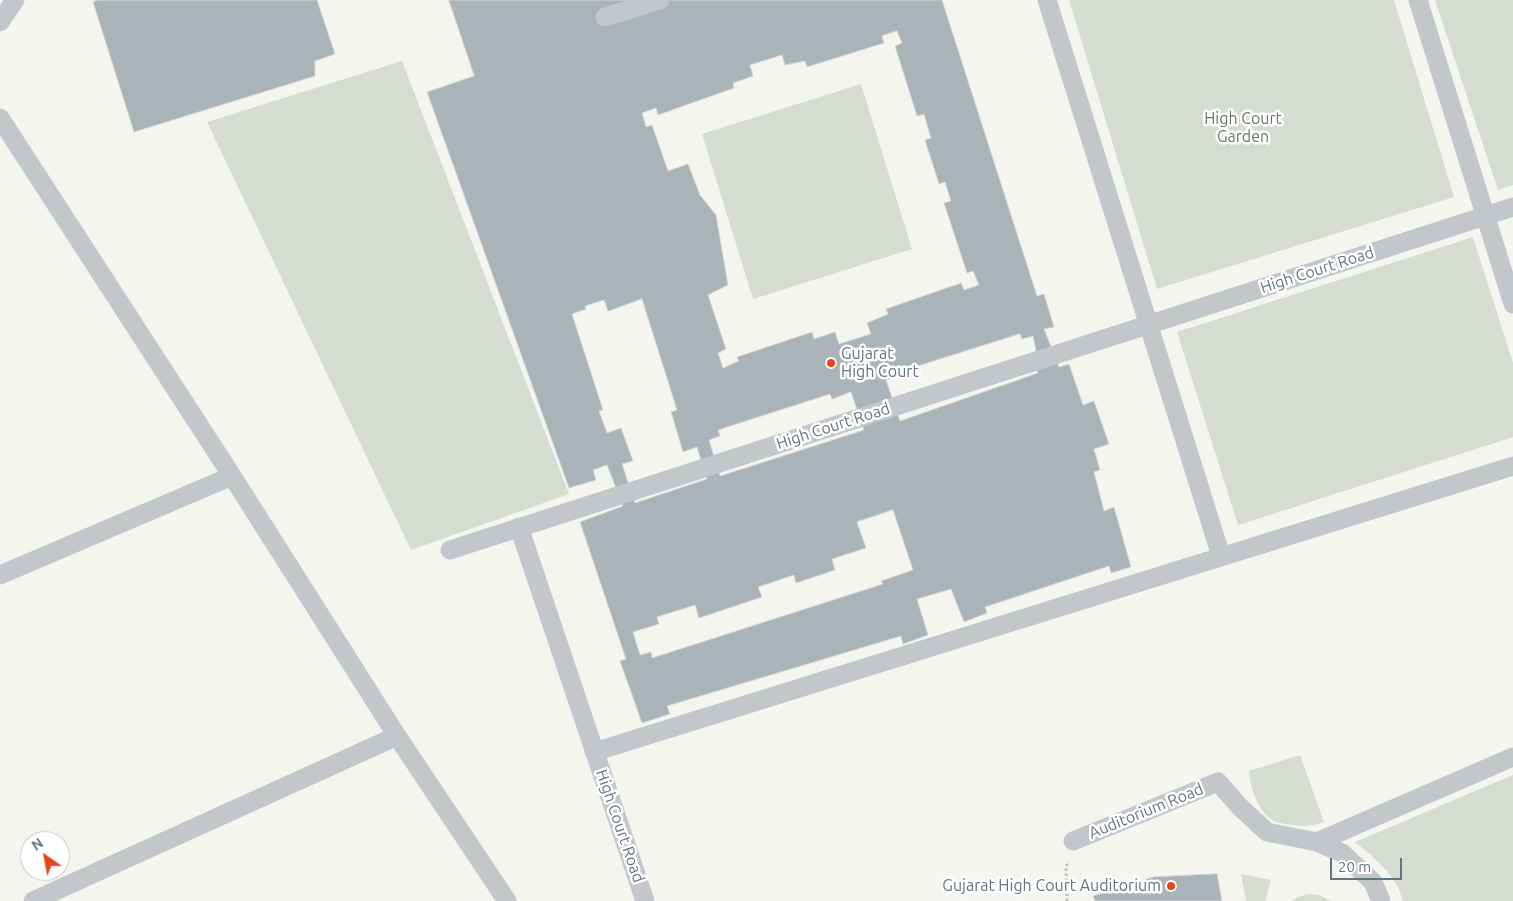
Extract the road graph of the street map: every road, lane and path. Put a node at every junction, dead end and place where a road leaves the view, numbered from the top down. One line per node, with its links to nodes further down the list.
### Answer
1 (15, 0): 6 (street)
2 (660, 0): 5 (street)
3 (1047, 0): 11 (street)
4 (1418, 0): 9 (street)
5 (605, 17)
6 (0, 22)
7 (0, 118): 13 (street)
8 (1513, 207): 9 (street, High Court Road)
9 (1486, 216): 10 (street); 11 (street, High Court Road)
10 (1513, 304)
11 (1148, 325): 14 (street, High Court Road); 16 (street)
12 (1513, 466): 16 (street, High Court Road)
13 (232, 476): 17 (street); 18 (street)
14 (518, 527): 15 (street, High Court Road); 19 (street, High Court Road)
15 (450, 550)
16 (1221, 556): 19 (street, High Court Road)
17 (0, 575)
18 (398, 736): 23 (street); 24 (street)
19 (594, 752): 25 (street, High Court Road)
20 (1513, 757): 22 (street)
21 (1073, 841): 22 (street, Auditorium Road); 26 (path)
22 (1317, 842): 27 (street, Auditorium Road)
23 (33, 901)
24 (506, 901)
25 (645, 901)
26 (1067, 901)
27 (1381, 901)

